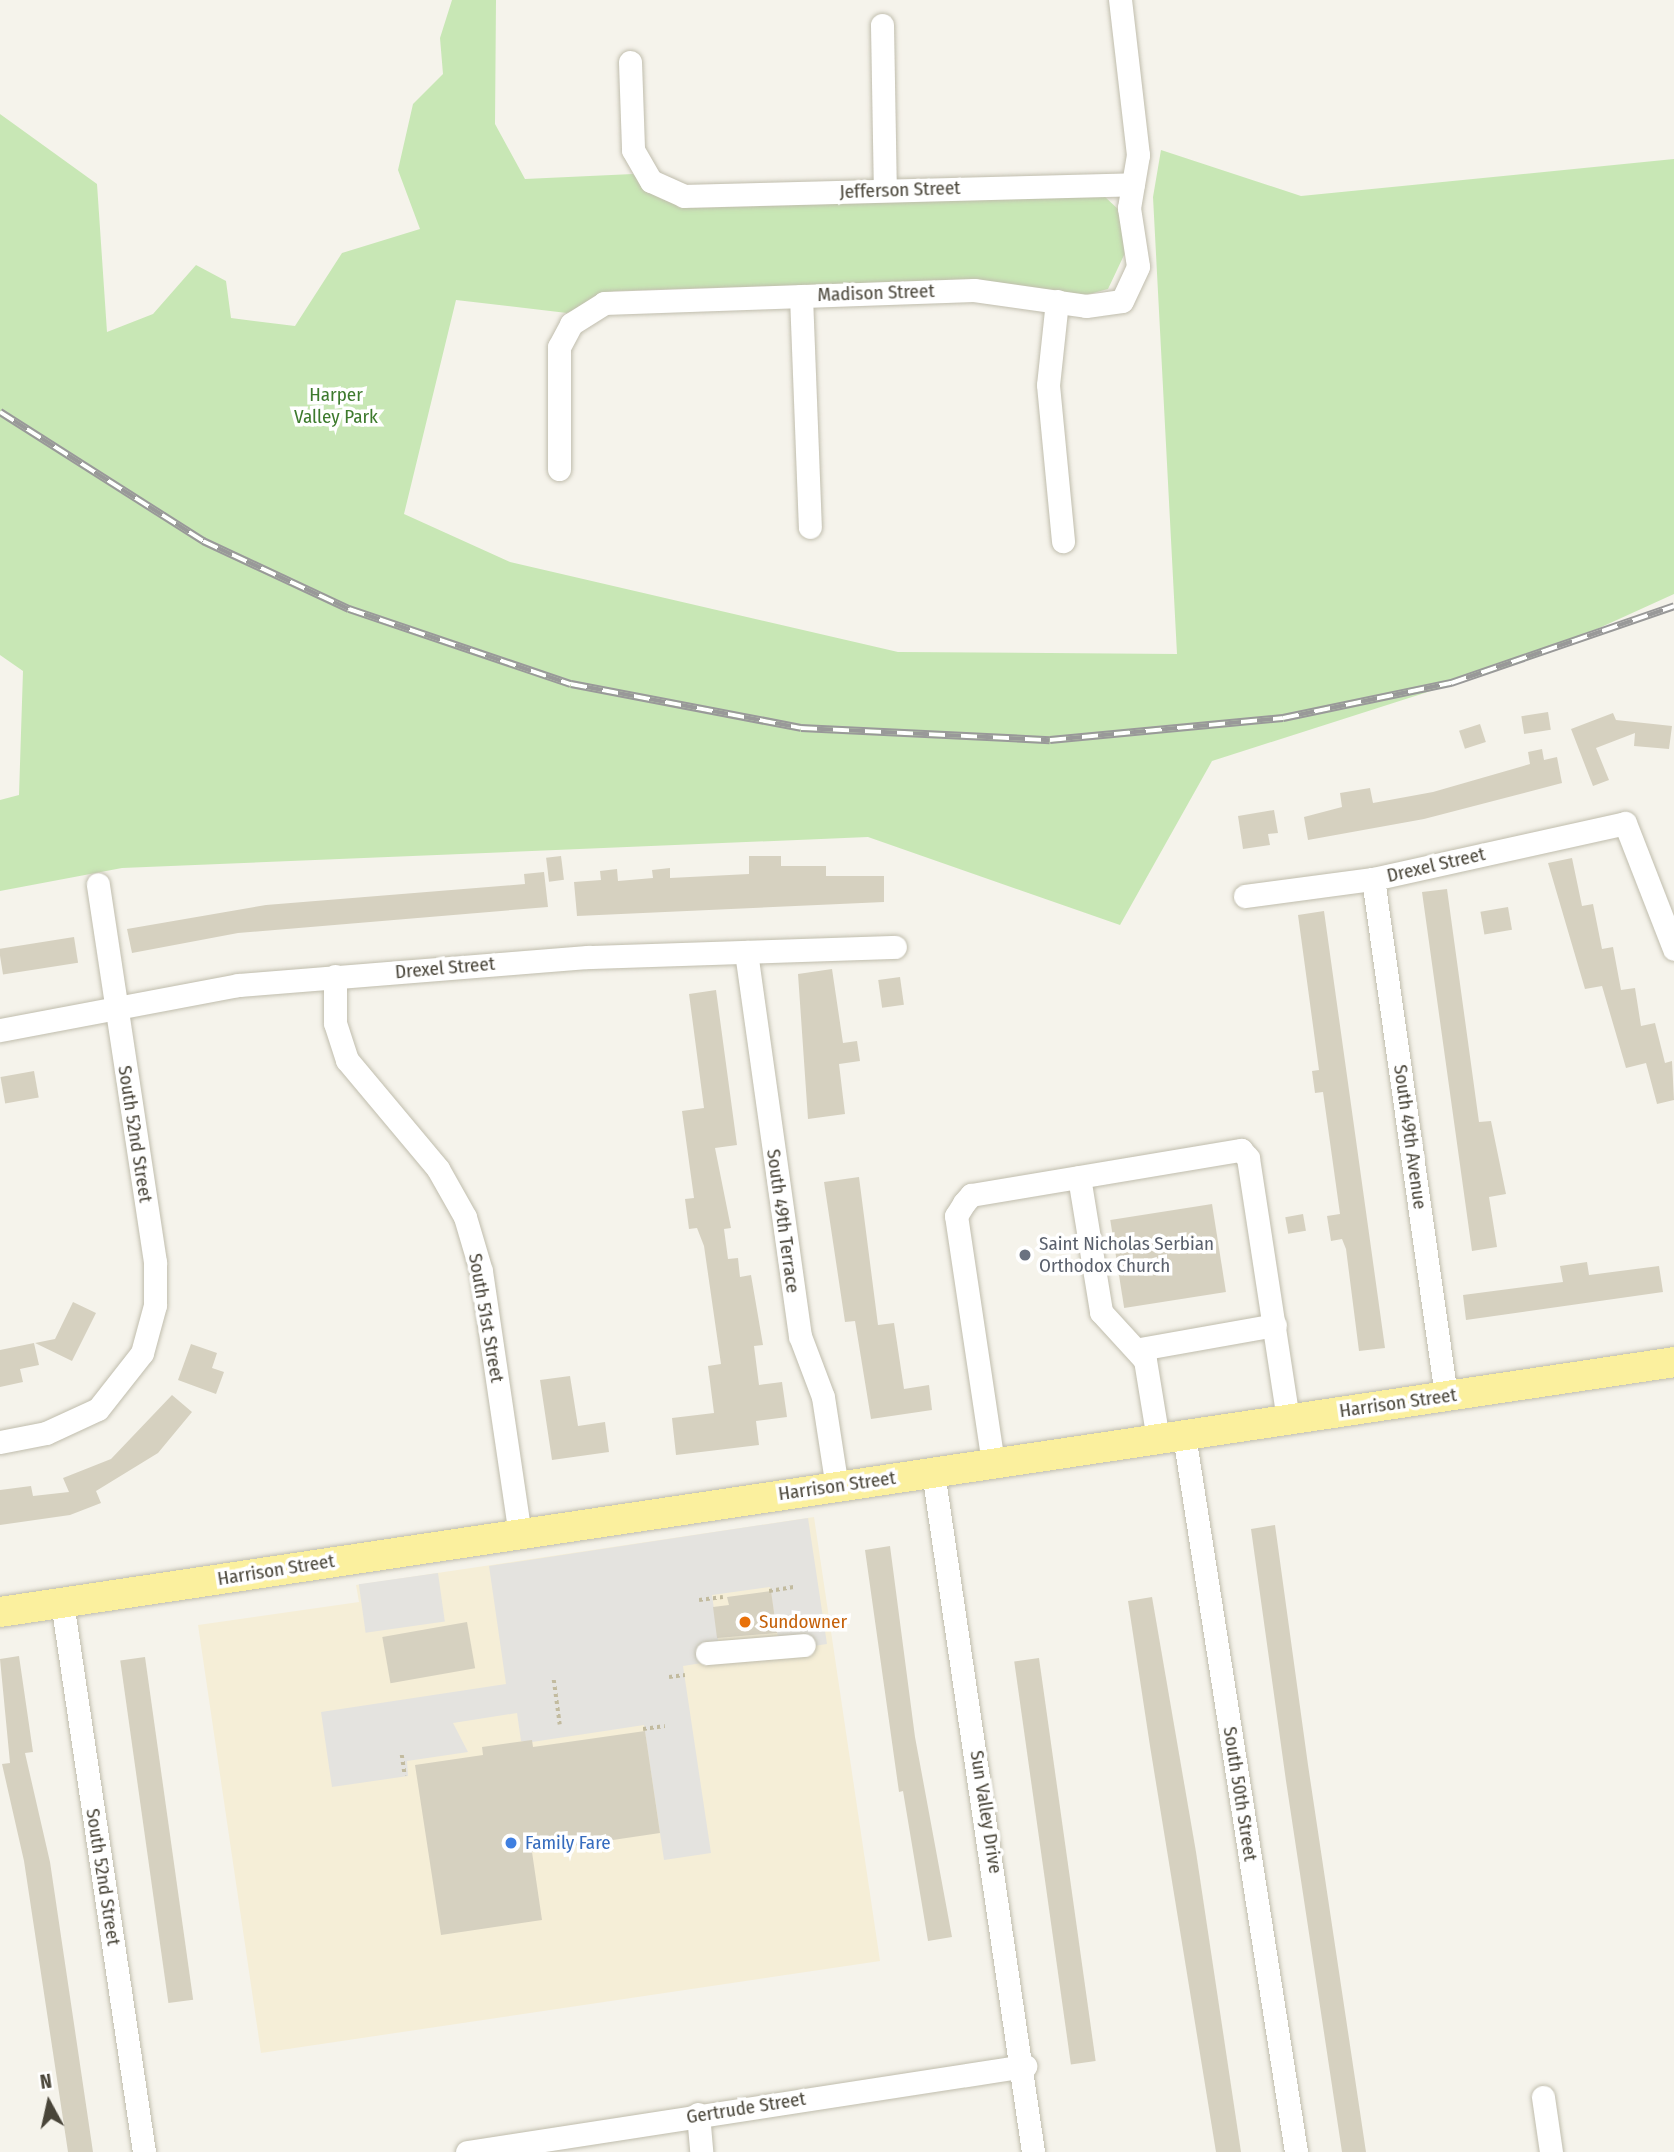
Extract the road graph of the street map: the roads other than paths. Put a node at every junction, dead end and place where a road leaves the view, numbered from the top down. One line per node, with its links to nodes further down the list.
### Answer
1 (1120, 0): 4 (street)
2 (881, 25): 5 (street)
3 (629, 62): 5 (street, Jefferson Street)
4 (1133, 184): 5 (street, Jefferson Street); 7 (street, Madison Street)
5 (885, 190)
6 (801, 296): 7 (street, Madison Street); 8 (street, Madison Street); 9 (street)
7 (1058, 302): 10 (street)
8 (559, 470)
9 (810, 527)
10 (1063, 541)
11 (1373, 879): 13 (street, Drexel Street); 15 (street, Drexel Street); 24 (street, South 49th Avenue)
12 (98, 884): 18 (street, South 52nd Street)
13 (1245, 896)
14 (895, 947): 16 (street, Drexel Street)
15 (1674, 949)
16 (746, 952): 17 (street, Drexel Street); 30 (street, South 49th Terrace)
17 (335, 976): 18 (street, Drexel Street); 31 (street, South 51st Street)
18 (116, 1007): 19 (street, Drexel Street); 27 (street, South 52nd Street)
19 (0, 1030)
20 (1079, 1177): 21 (street); 22 (street); 28 (street)
21 (1275, 1325): 22 (street); 25 (street)
22 (1140, 1349): 26 (street, South 50th Street)
23 (1674, 1362): 24 (main road, Harrison Street)
24 (1446, 1396): 25 (main road, Harrison Street)
25 (1288, 1419): 26 (main road, Harrison Street)
26 (1171, 1437): 28 (main road, Harrison Street); 43 (street, South 50th Street)
27 (0, 1442)
28 (993, 1463): 29 (main road, Harrison Street)
29 (933, 1472): 30 (main road, Harrison Street); 36 (street, Sun Valley Drive)
30 (837, 1487): 31 (main road, Harrison Street)
31 (520, 1534): 32 (main road, Harrison Street)
32 (62, 1602): 33 (main road, Harrison Street); 39 (street, South 52nd Street)
33 (0, 1612)
34 (804, 1645): 35 (street)
35 (706, 1653)
36 (1025, 2066): 38 (street, Gertrude Street); 42 (street, Sun Valley Drive)
37 (1543, 2097): 44 (street)
38 (698, 2115): 40 (street, Gertrude Street); 41 (street)
39 (144, 2152)
40 (467, 2152)
41 (701, 2152)
42 (1032, 2152)
43 (1296, 2152)
44 (1551, 2152)

